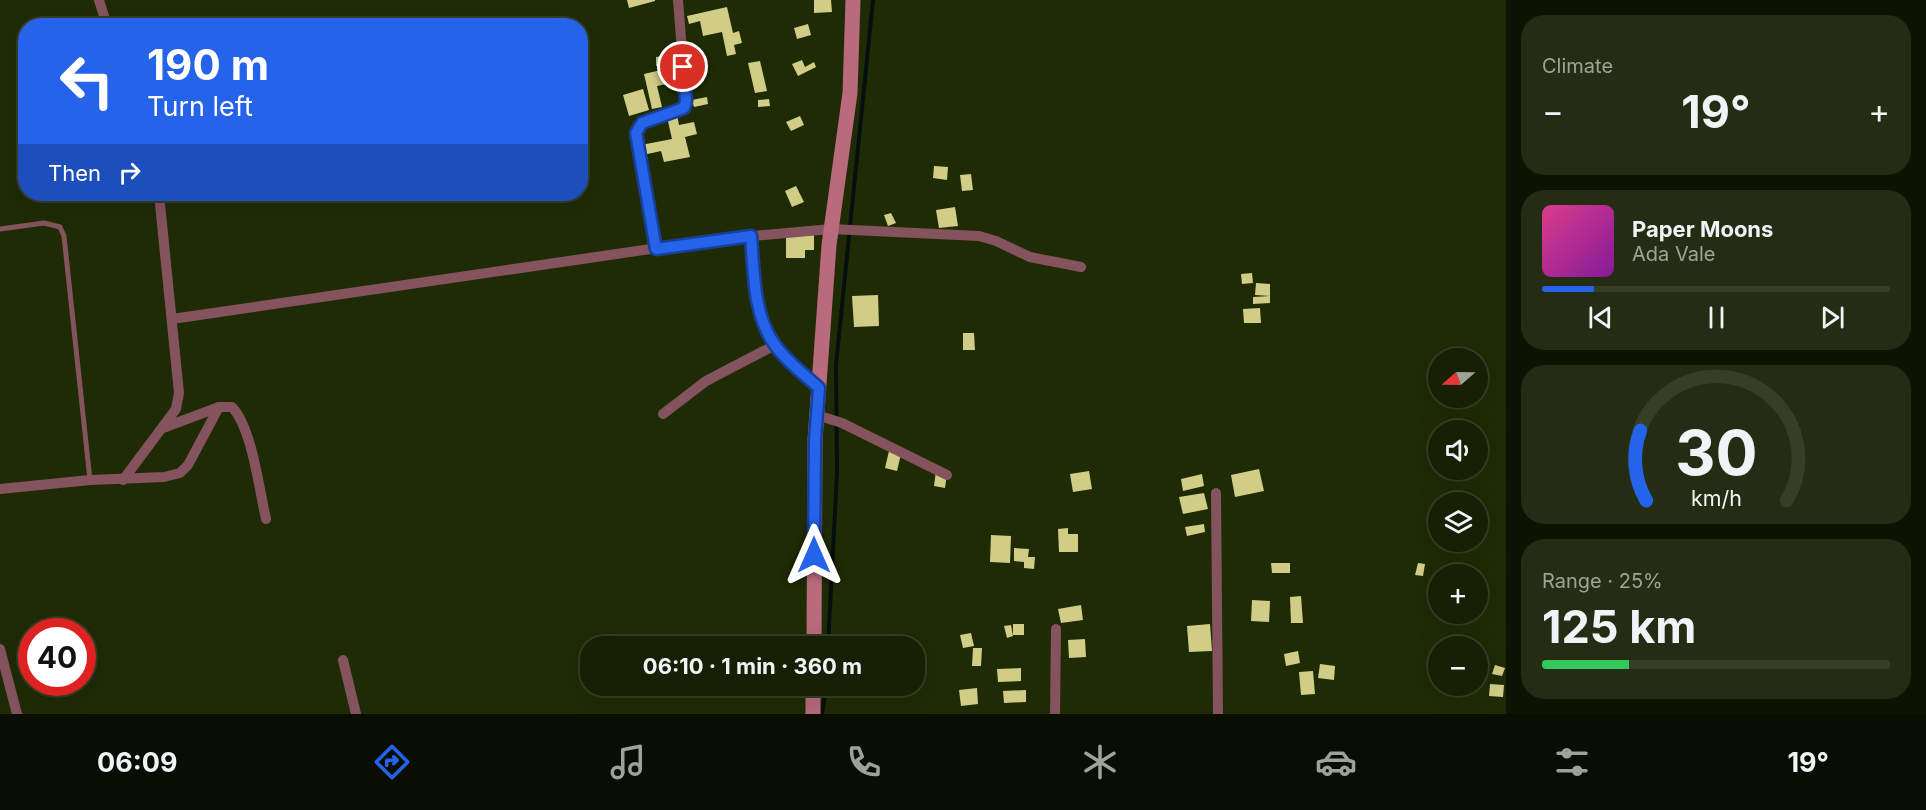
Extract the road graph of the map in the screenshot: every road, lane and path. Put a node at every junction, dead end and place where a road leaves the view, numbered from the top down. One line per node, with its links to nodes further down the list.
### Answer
1 (99, 0): 4 (street)
2 (678, 0): 9 (street)
3 (853, 0): 7 (street)
4 (105, 18)
5 (160, 201): 11 (street)
6 (0, 229): 19 (lane)
7 (835, 230): 8 (street); 10 (street); 13 (street)
8 (751, 236): 9 (street); 12 (street)
9 (656, 249): 11 (street)
10 (1081, 267)
11 (172, 319): 17 (street)
12 (775, 345): 13 (street); 15 (street)
13 (819, 388): 16 (street)
14 (219, 407): 17 (street); 20 (street); 23 (street)
15 (663, 414)
16 (820, 416): 18 (street); 25 (street)
17 (162, 428): 20 (street)
18 (947, 475)
19 (90, 480): 20 (street); 21 (street)
20 (123, 480)
21 (0, 489)
22 (1216, 493): 33 (street)
23 (266, 519)
24 (1056, 629): 32 (street)
25 (814, 636)
26 (0, 650): 29 (street)
27 (343, 660): 30 (street)
28 (813, 696): 31 (street)
29 (17, 714)
30 (356, 714)
31 (813, 714)
32 (1055, 714)
33 (1218, 714)

